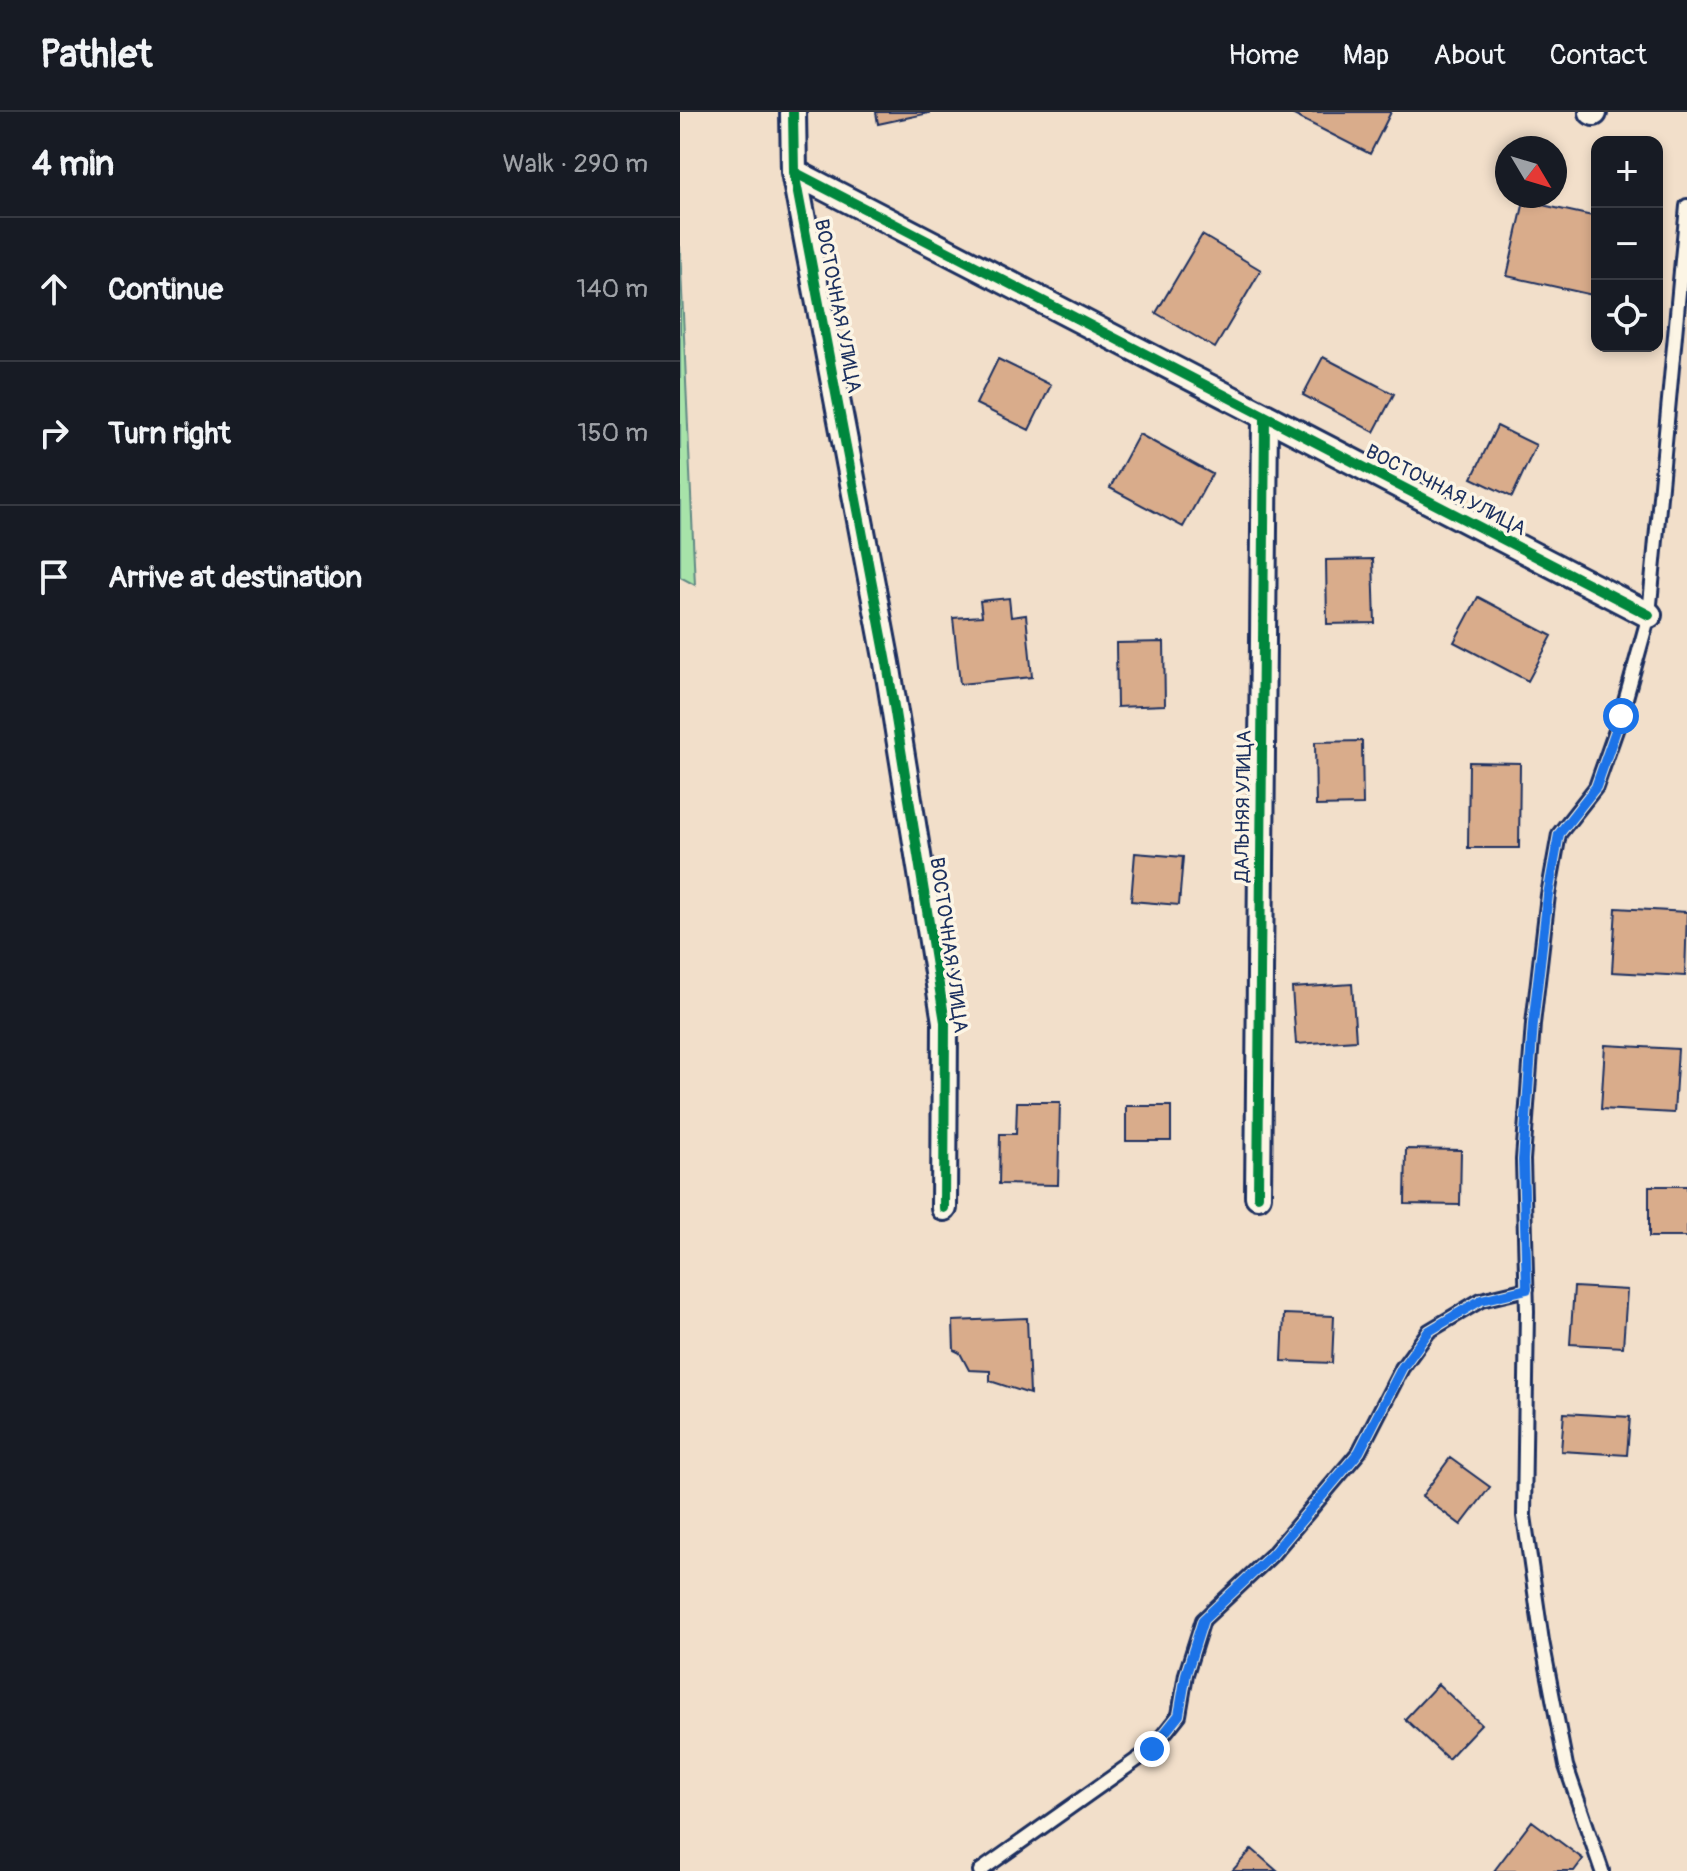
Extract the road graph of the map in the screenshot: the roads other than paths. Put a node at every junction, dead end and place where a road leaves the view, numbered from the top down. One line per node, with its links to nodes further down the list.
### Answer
1 (793, 112): 2 (street)
2 (794, 172): 4 (street, ВОСТОЧНАЯ УЛИЦА); 7 (street, ВОСТОЧНАЯ УЛИЦА)
3 (1687, 206): 5 (lane)
4 (1265, 417): 5 (street, ВОСТОЧНАЯ УЛИЦА); 6 (street, ДАЛЬНЯЯ УЛИЦА)
5 (1649, 615): 8 (lane)
6 (1258, 1196)
7 (944, 1208)
8 (1527, 1289): 9 (lane); 10 (lane)
9 (980, 1871)
10 (1602, 1871)

